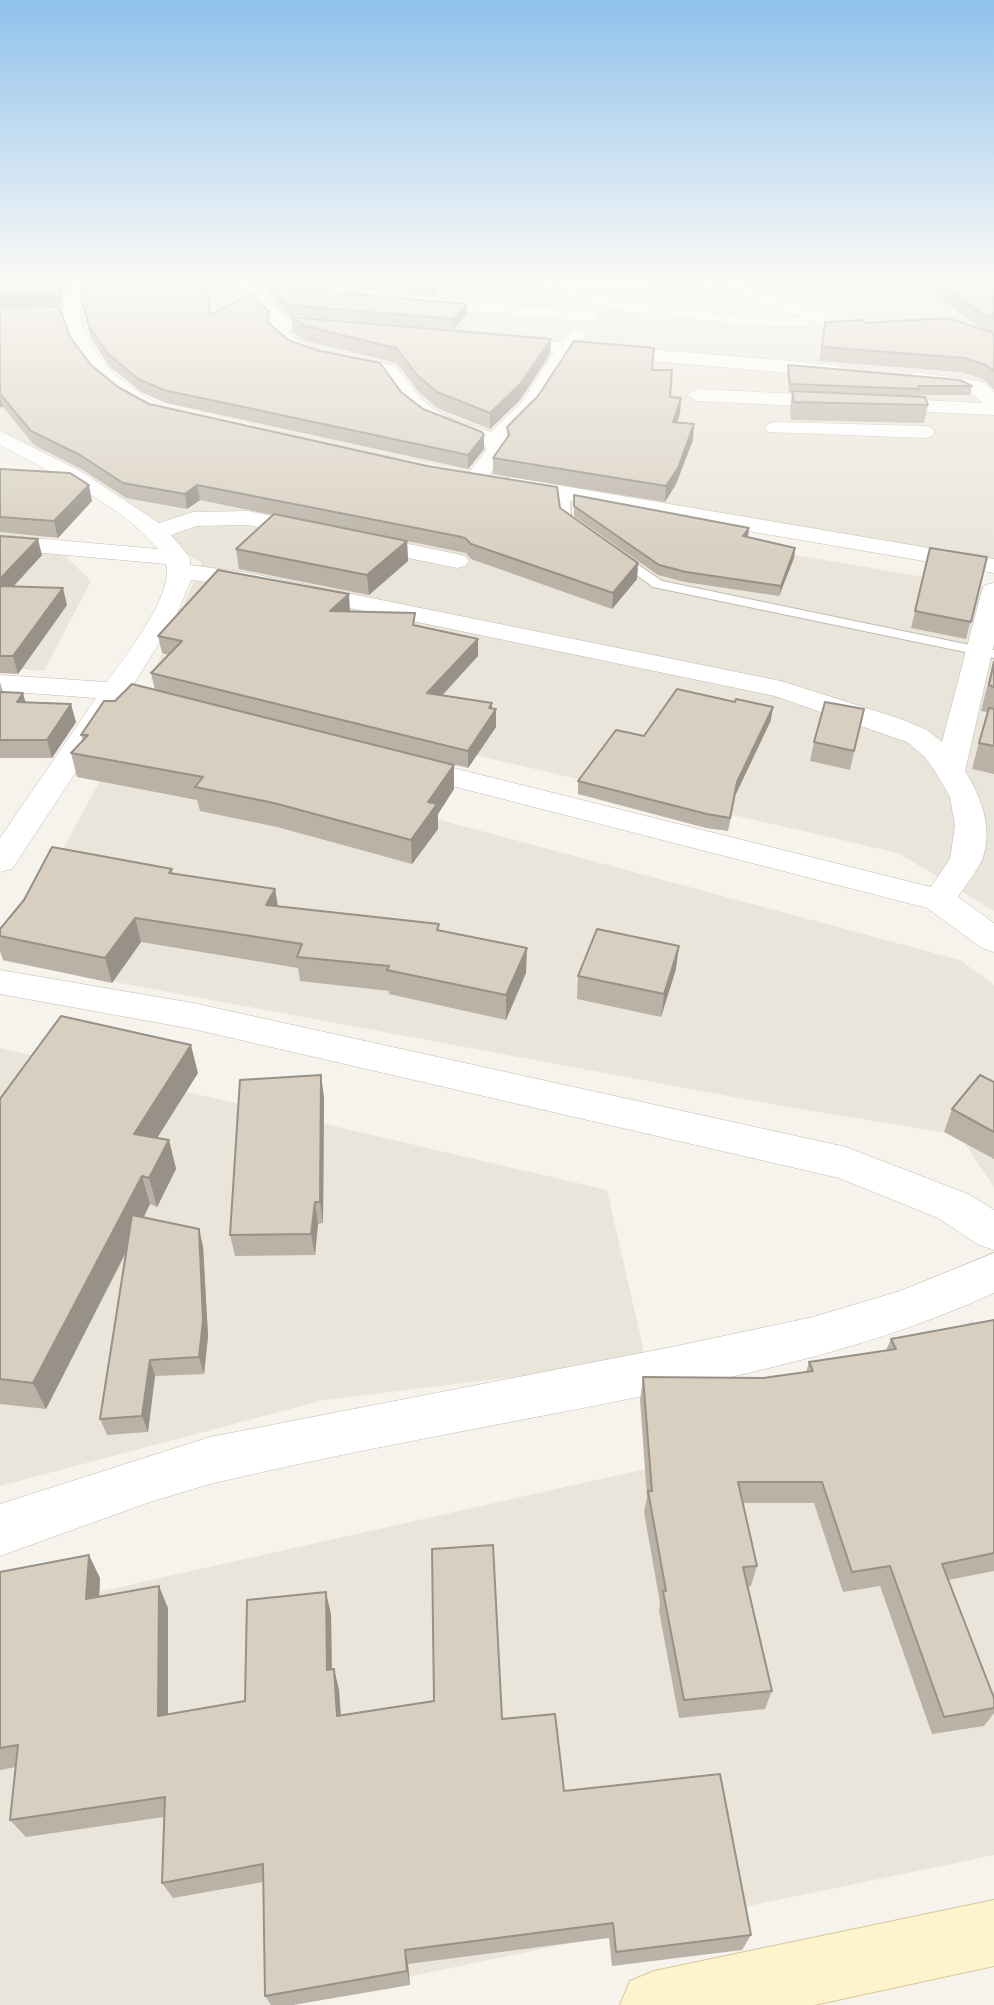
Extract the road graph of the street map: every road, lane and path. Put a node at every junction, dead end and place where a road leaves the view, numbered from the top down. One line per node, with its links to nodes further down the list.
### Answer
1 (102, 373): 10 (street)
2 (391, 373): 16 (street)
3 (548, 373): 16 (street)
4 (846, 373): 5 (street)
5 (851, 373)
6 (892, 376): 8 (street)
7 (697, 395): 9 (street)
8 (994, 402)
9 (994, 409)
10 (172, 413)
11 (994, 416): 13 (street)
12 (775, 428): 14 (street)
13 (963, 428)
14 (943, 431)
15 (0, 437): 20 (street)
16 (493, 440): 19 (street)
17 (452, 475): 19 (street)
18 (33, 478): 20 (street)
19 (475, 479): 21 (street)
20 (82, 482): 22 (street)
21 (564, 492): 26 (street); 28 (lane)
22 (157, 531): 24 (street); 25 (street)
23 (0, 542): 25 (street)
24 (457, 561)
25 (179, 564): 30 (street); 35 (street)
26 (994, 566)
27 (994, 590): 28 (street)
28 (986, 652): 32 (street)
29 (0, 683): 30 (street)
30 (114, 691): 31 (street); 36 (street)
31 (195, 711)
32 (962, 718): 33 (street); 35 (street)
33 (994, 725)
34 (384, 759): 37 (street)
35 (950, 771): 37 (street)
36 (0, 862)
37 (939, 900): 38 (street)
38 (994, 940)
39 (0, 982): 40 (street)
40 (994, 1232)
41 (994, 1272): 42 (street)
42 (0, 1530)
43 (994, 1933): 44 (main road)
44 (654, 2005)

